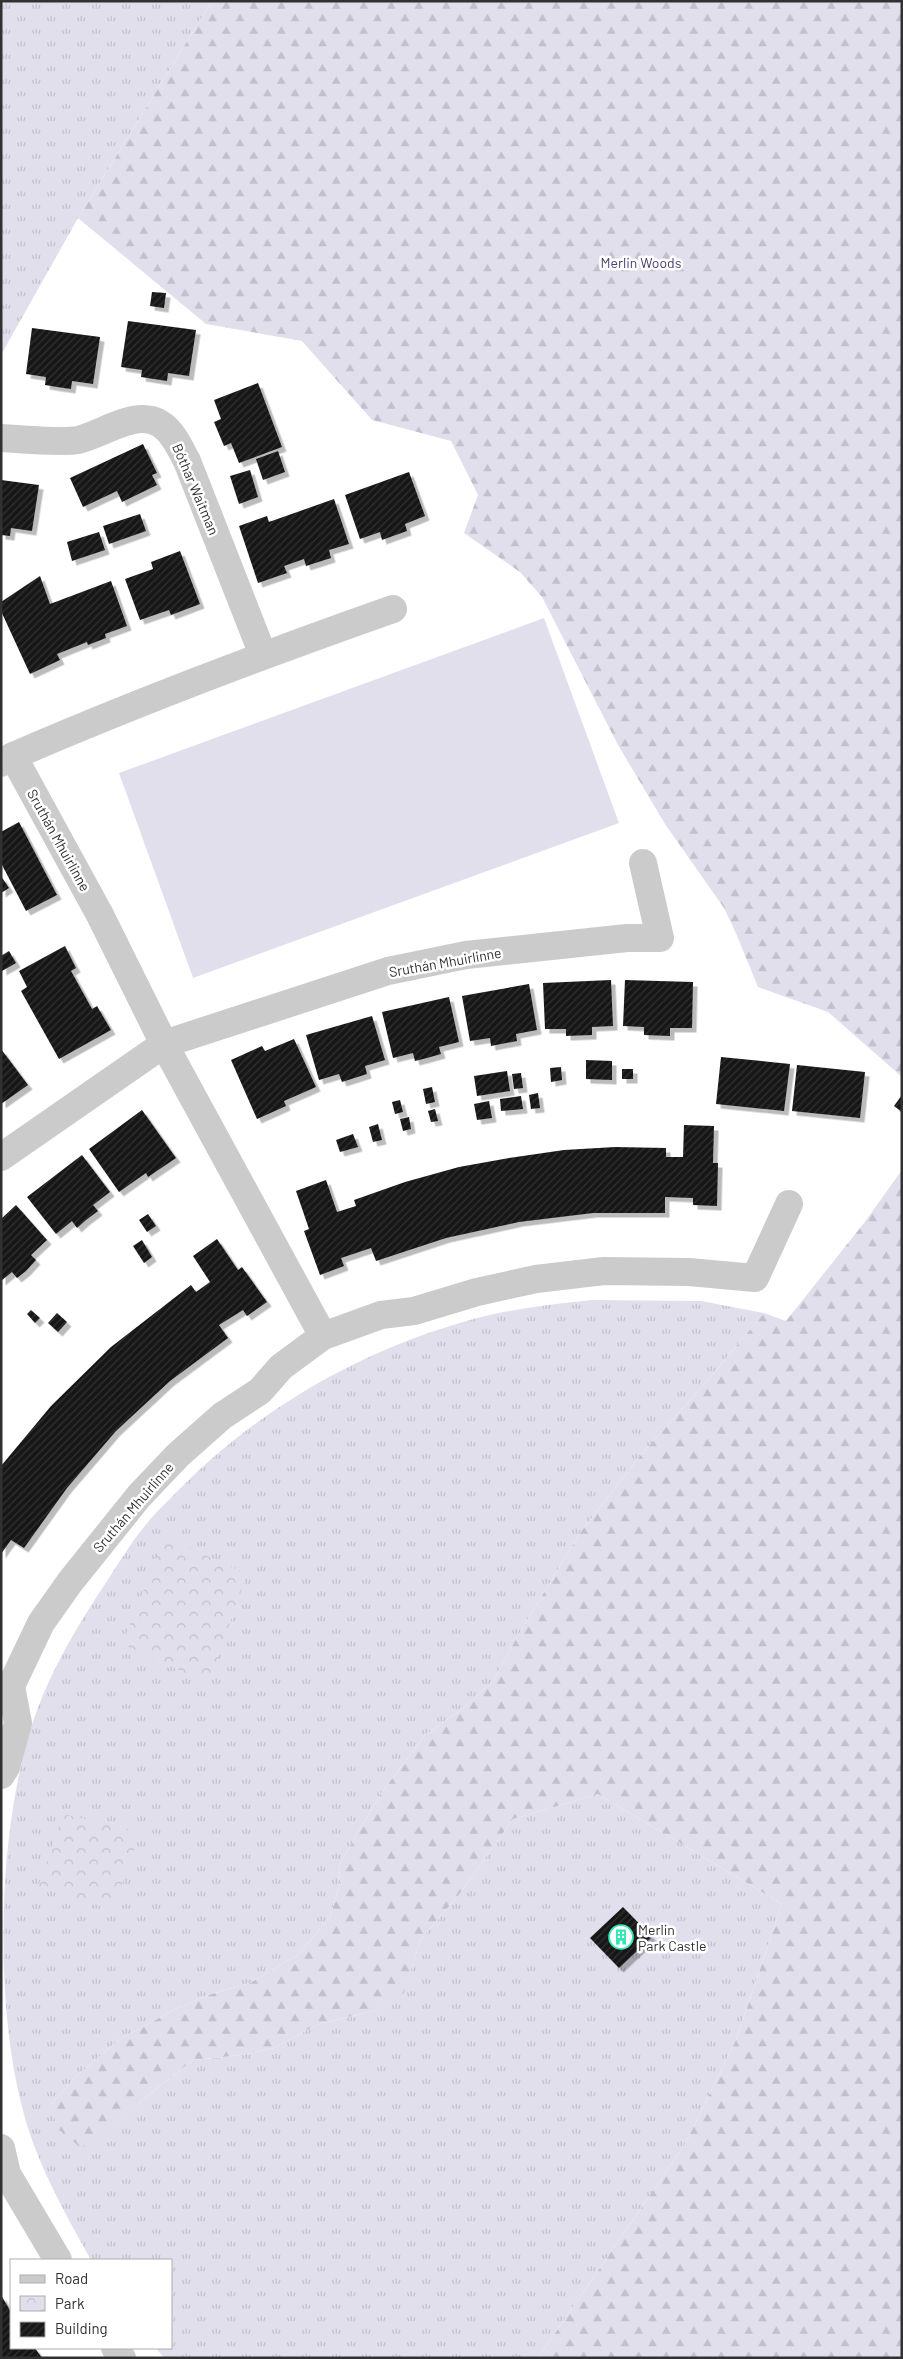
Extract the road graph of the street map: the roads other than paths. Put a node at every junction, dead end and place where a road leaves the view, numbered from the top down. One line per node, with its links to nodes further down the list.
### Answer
1 (1, 438): 3 (street, Bóthar Waitman)
2 (393, 609): 3 (street)
3 (263, 655): 4 (street)
4 (7, 760): 6 (street, Sruthán Mhuirlinne)
5 (643, 863): 6 (street, Sruthán Mhuirlinne)
6 (164, 1044): 7 (street, Sruthán Mhuirlinne); 9 (street, Sruthán Mhuirlinne)
7 (1, 1157)
8 (789, 1204): 9 (street, Sruthán Mhuirlinne)
9 (323, 1336): 10 (street, Sruthán Mhuirlinne)
10 (1, 1775)
11 (3, 2166): 12 (street)
12 (57, 2259)

